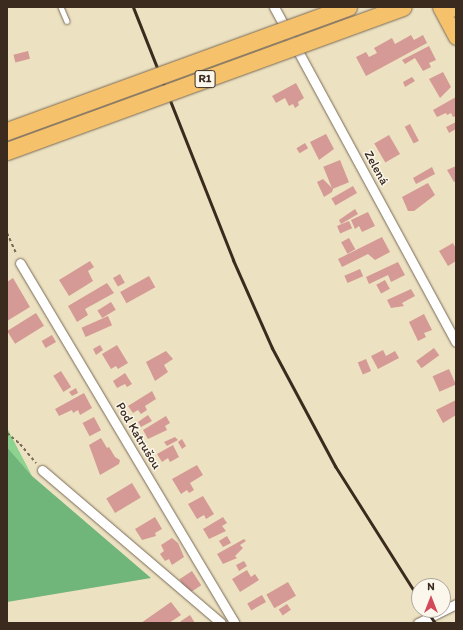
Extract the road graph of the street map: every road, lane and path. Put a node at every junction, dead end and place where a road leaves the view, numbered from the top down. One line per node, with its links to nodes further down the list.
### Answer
1 (61, 7): 6 (lane)
2 (274, 7): 12 (street, Zelená)
3 (348, 7): 8 (highway, R1, bridge)
4 (403, 7): 9 (highway, R1, bridge)
5 (440, 7): 7 (main road)
6 (67, 21)
7 (456, 37)
8 (7, 131)
9 (7, 151)
10 (7, 233): 11 (path)
11 (20, 263): 17 (street, Pod Katrušou)
12 (456, 342)
13 (7, 433): 14 (path)
14 (42, 470): 16 (street)
15 (456, 604): 18 (street)
16 (222, 623)
17 (235, 623)
18 (418, 623)

